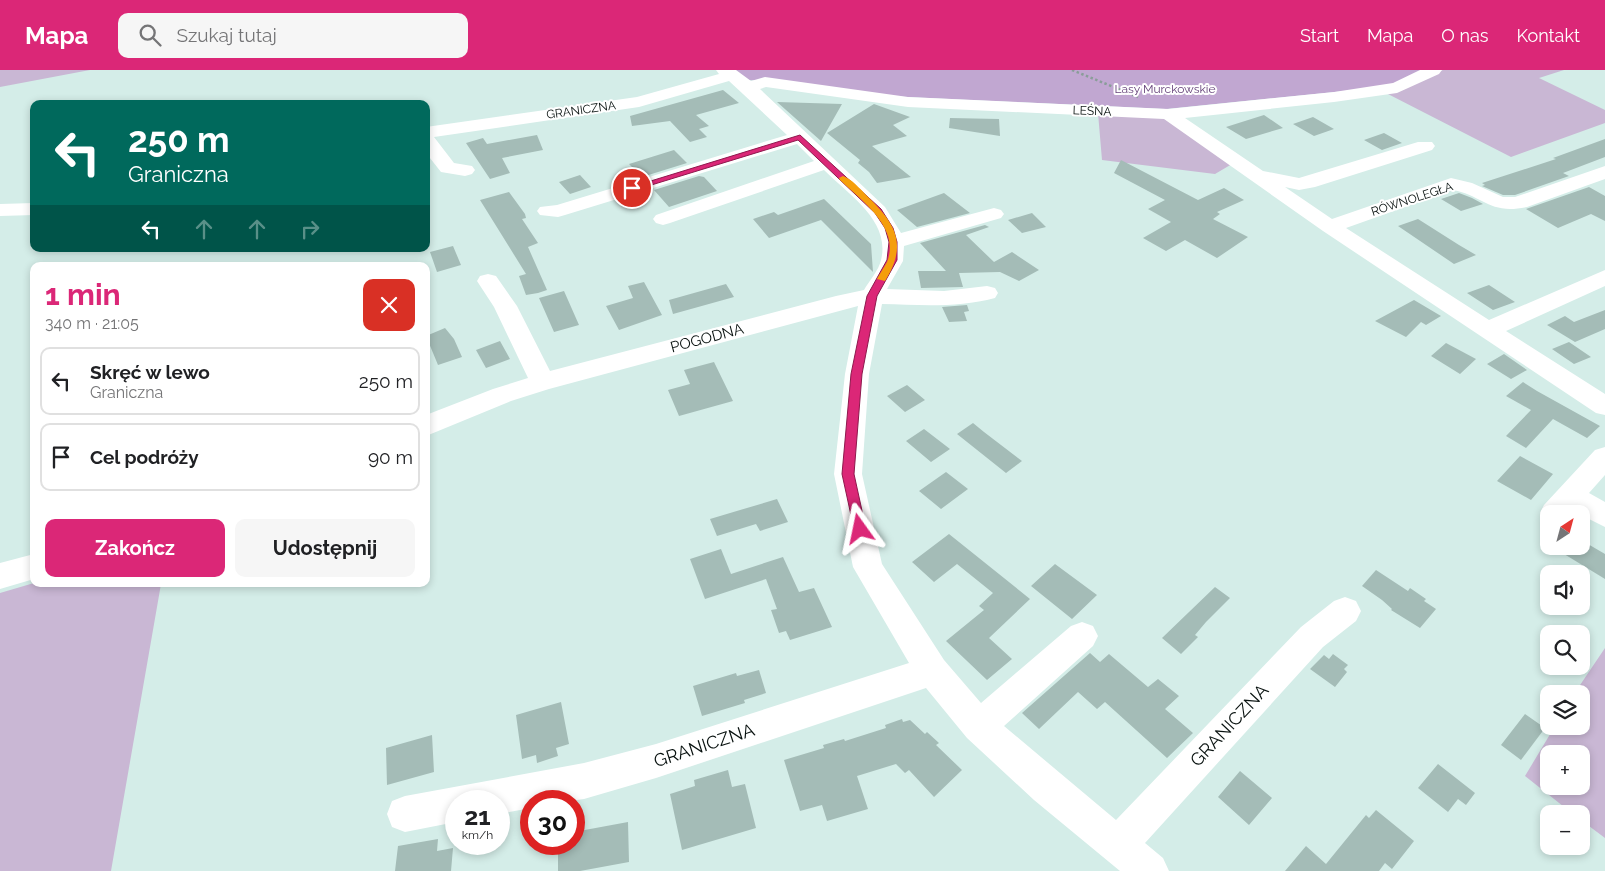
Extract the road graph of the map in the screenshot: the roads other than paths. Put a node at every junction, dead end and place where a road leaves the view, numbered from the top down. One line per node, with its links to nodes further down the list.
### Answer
1 (1433, 70): 3 (street, LEŚNA)
2 (736, 77): 3 (street, LEŚNA); 4 (street, GRANICZNA); 5 (street)
3 (1168, 114): 11 (street)
4 (430, 132)
5 (800, 137): 8 (street); 14 (street)
6 (430, 145): 9 (street)
7 (1425, 146): 11 (street)
8 (827, 163): 16 (street); 18 (street)
9 (466, 170)
10 (1605, 172): 17 (street, RÓWNOLEGŁA)
11 (1257, 176): 17 (street)
12 (30, 209): 13 (street)
13 (0, 210)
14 (548, 211)
15 (994, 214): 18 (street)
16 (663, 219)
17 (1330, 227): 23 (street)
18 (893, 242): 22 (street)
19 (1605, 277): 23 (street)
20 (488, 281): 24 (street)
21 (987, 293): 22 (street, POGODNA)
22 (872, 296): 24 (street, POGODNA); 34 (street)
23 (1489, 329): 25 (street)
24 (543, 382): 26 (street, POGODNA)
25 (1605, 406)
26 (430, 424)
27 (1605, 457): 28 (street)
28 (1562, 504): 29 (street)
29 (1605, 516)
30 (30, 567): 31 (street)
31 (0, 576)
32 (1345, 611): 39 (street, GRANICZNA)
33 (1082, 636): 35 (street)
34 (932, 671): 35 (street); 36 (street, GRANICZNA)
35 (979, 726): 39 (street)
36 (510, 794)
37 (445, 806): 38 (street)
38 (405, 814)
39 (1118, 845): 40 (street)
40 (1150, 871)

